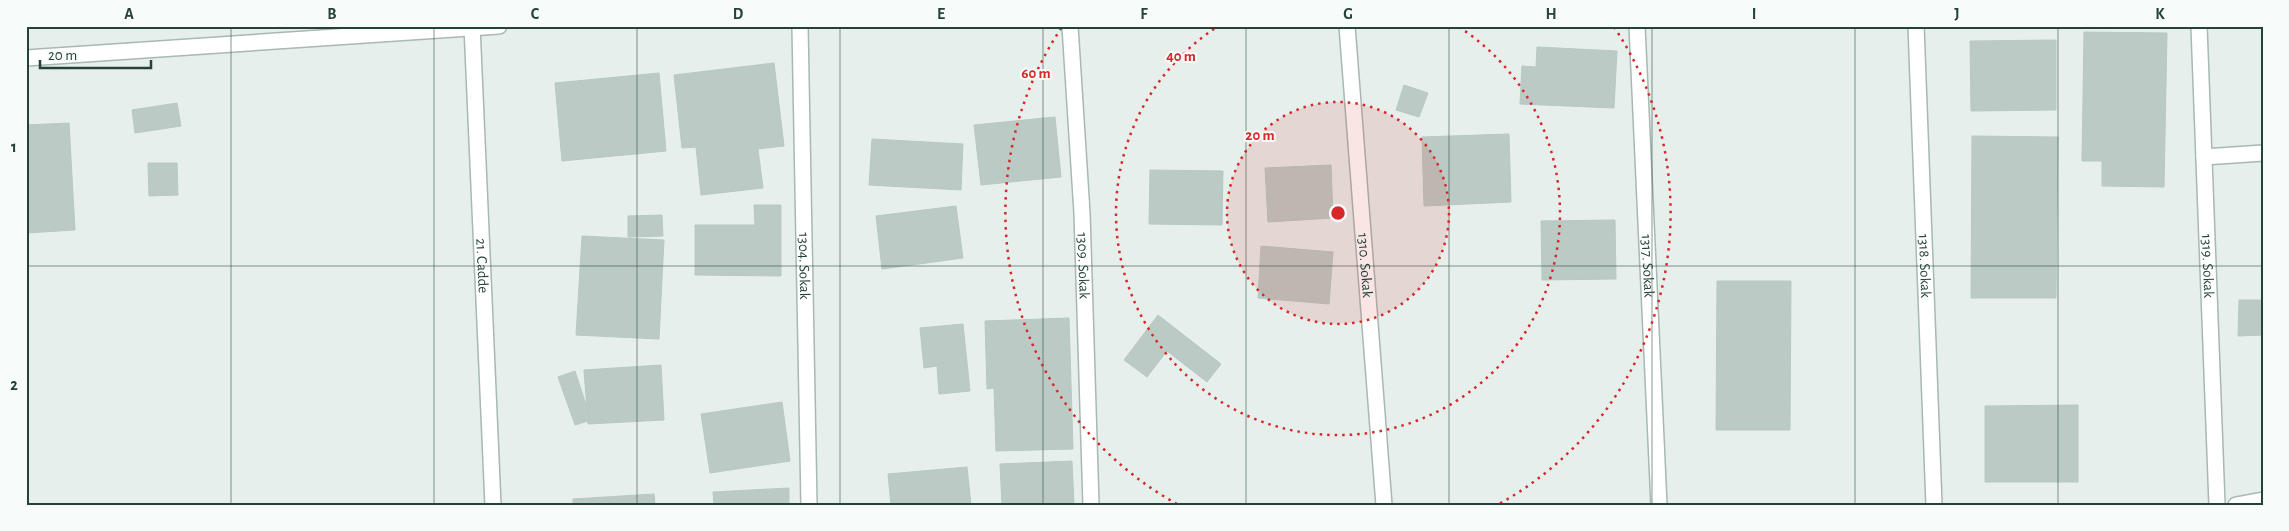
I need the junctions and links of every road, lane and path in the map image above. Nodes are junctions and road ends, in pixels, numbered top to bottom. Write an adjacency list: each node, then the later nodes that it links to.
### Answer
1 (499, 26): 8 (street)
2 (800, 26): 14 (street, 1304. Sokak)
3 (1070, 26): 15 (street, 1309. Sokak)
4 (1347, 26): 16 (street, 1310. Sokak)
5 (1637, 26): 17 (street, 1317. Sokak)
6 (1916, 26): 18 (street, 1318. Sokak)
7 (2199, 26): 11 (street, 1319. Sokak)
8 (472, 28): 9 (street); 13 (street, 21. Cadde)
9 (26, 58)
10 (2263, 152): 11 (street)
11 (2204, 157): 19 (street, 1319. Sokak)
12 (2263, 500): 20 (street)
13 (493, 505)
14 (809, 505)
15 (1091, 505)
16 (1384, 505)
17 (1659, 505)
18 (1934, 505)
19 (2217, 505)
20 (2236, 505)

